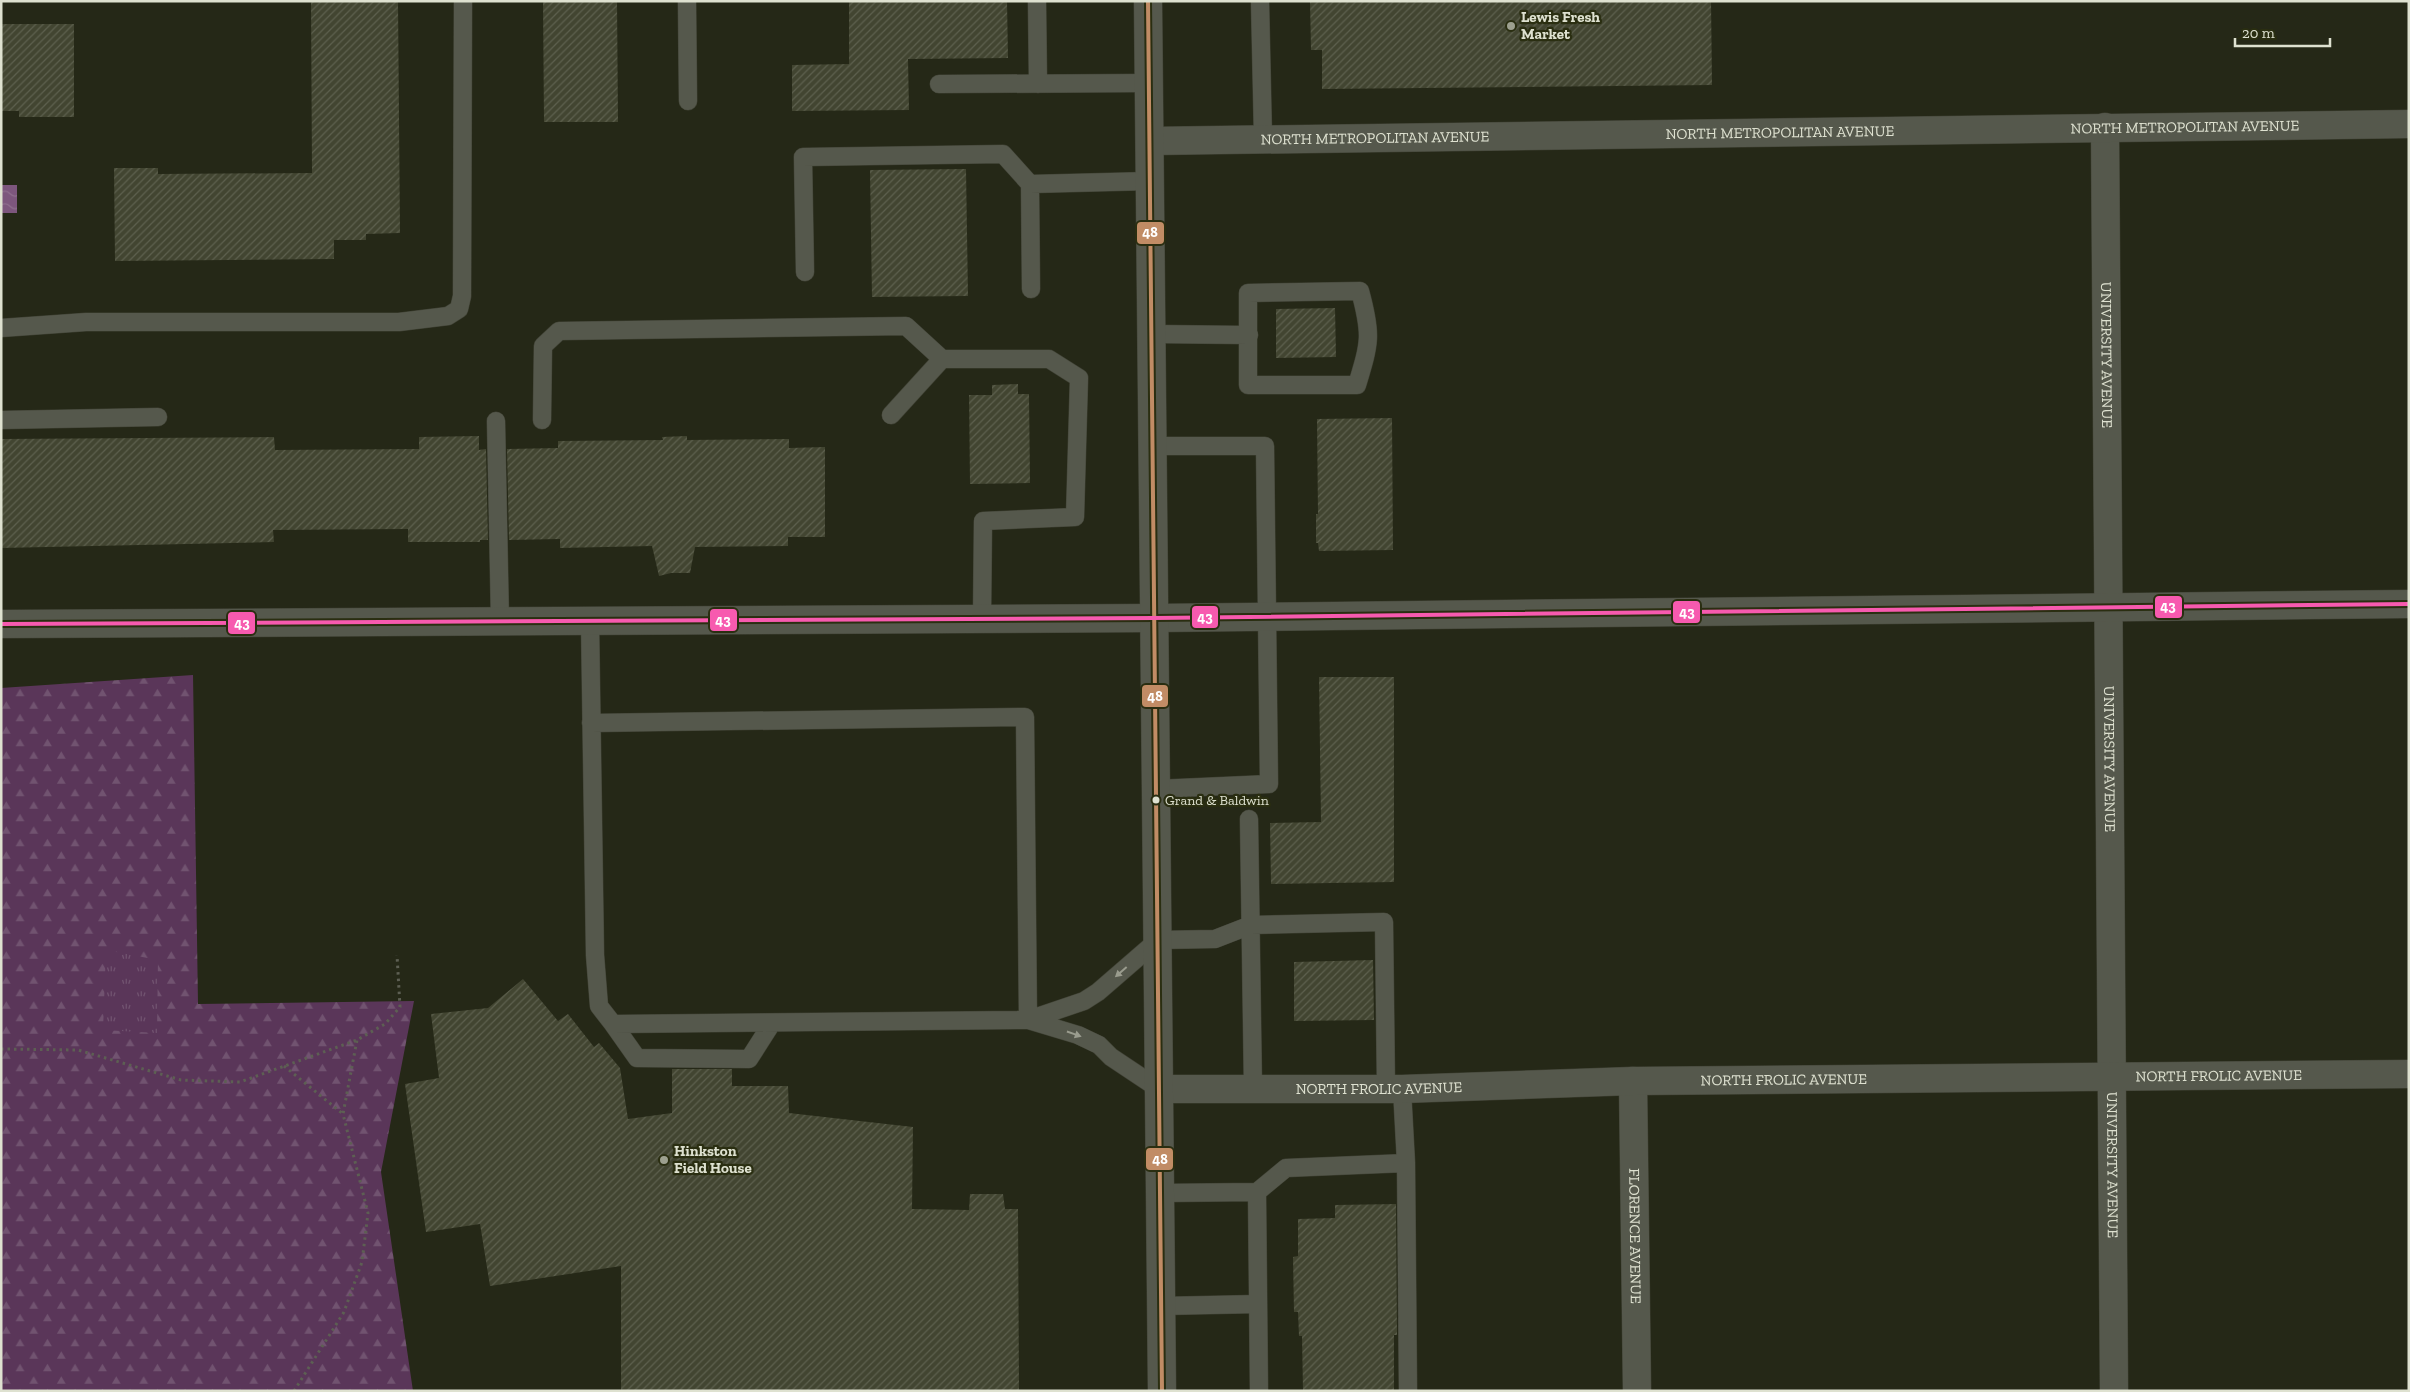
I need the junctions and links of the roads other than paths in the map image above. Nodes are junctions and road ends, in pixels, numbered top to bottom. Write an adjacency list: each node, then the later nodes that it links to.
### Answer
1 (463, 1): 18 (lane)
2 (687, 1): 9 (lane)
3 (1037, 1): 8 (lane)
4 (1148, 1): 6 (street)
5 (1260, 1): 12 (lane)
6 (1149, 83): 8 (lane); 13 (street)
7 (939, 84): 8 (lane)
8 (1038, 84)
9 (688, 101)
10 (2409, 124): 11 (street, NORTH METROPOLITAN AVENUE)
11 (2105, 127): 12 (street, NORTH METROPOLITAN AVENUE); 29 (street, UNIVERSITY AVENUE)
12 (1262, 138): 13 (street, NORTH METROPOLITAN AVENUE)
13 (1150, 141): 14 (street)
14 (1150, 180): 15 (lane); 19 (street)
15 (1030, 184): 16 (lane); 17 (lane)
16 (805, 272)
17 (1031, 289)
18 (1, 328)
19 (1152, 334): 20 (lane); 27 (street)
20 (1249, 335): 20 (lane)
21 (942, 359): 22 (lane); 25 (lane); 32 (lane)
22 (891, 416)
23 (158, 417): 24 (lane)
24 (1, 420)
25 (542, 420)
26 (496, 421): 33 (lane)
27 (1153, 446): 30 (lane); 31 (street)
28 (2409, 604): 29 (street)
29 (2108, 607): 30 (street); 45 (street, UNIVERSITY AVENUE)
30 (1268, 617): 31 (street); 37 (lane)
31 (1154, 618): 32 (street); 37 (street)
32 (982, 619): 34 (street)
33 (500, 621): 34 (street); 35 (street)
34 (590, 621): 36 (lane)
35 (1, 624)
36 (591, 722): 41 (lane); 43 (lane)
37 (1156, 790): 40 (street)
38 (1249, 819): 39 (lane)
39 (1250, 925): 40 (lane); 47 (lane); 49 (lane)
40 (1158, 940): 41 (lane, one-way to 41); 48 (street)
41 (1028, 1020): 42 (lane); 48 (lane, one-way to 48)
42 (772, 1023): 43 (lane); 43 (lane)
43 (613, 1024)
44 (2409, 1074): 45 (street, NORTH FROLIC AVENUE)
45 (2111, 1076): 46 (street, NORTH FROLIC AVENUE); 59 (street, UNIVERSITY AVENUE)
46 (1633, 1081): 47 (street, NORTH FROLIC AVENUE); 58 (street, FLORENCE AVENUE)
47 (1394, 1088): 49 (street, NORTH FROLIC AVENUE); 50 (lane)
48 (1159, 1089): 49 (street, NORTH FROLIC AVENUE); 52 (street)
49 (1253, 1089)
50 (1406, 1163): 51 (lane); 57 (lane)
51 (1257, 1192): 52 (lane); 53 (lane)
52 (1160, 1193): 54 (street)
53 (1258, 1304): 54 (lane); 56 (lane)
54 (1161, 1306): 55 (street)
55 (1162, 1391)
56 (1259, 1391)
57 (1408, 1391)
58 (1637, 1391)
59 (2114, 1391)

